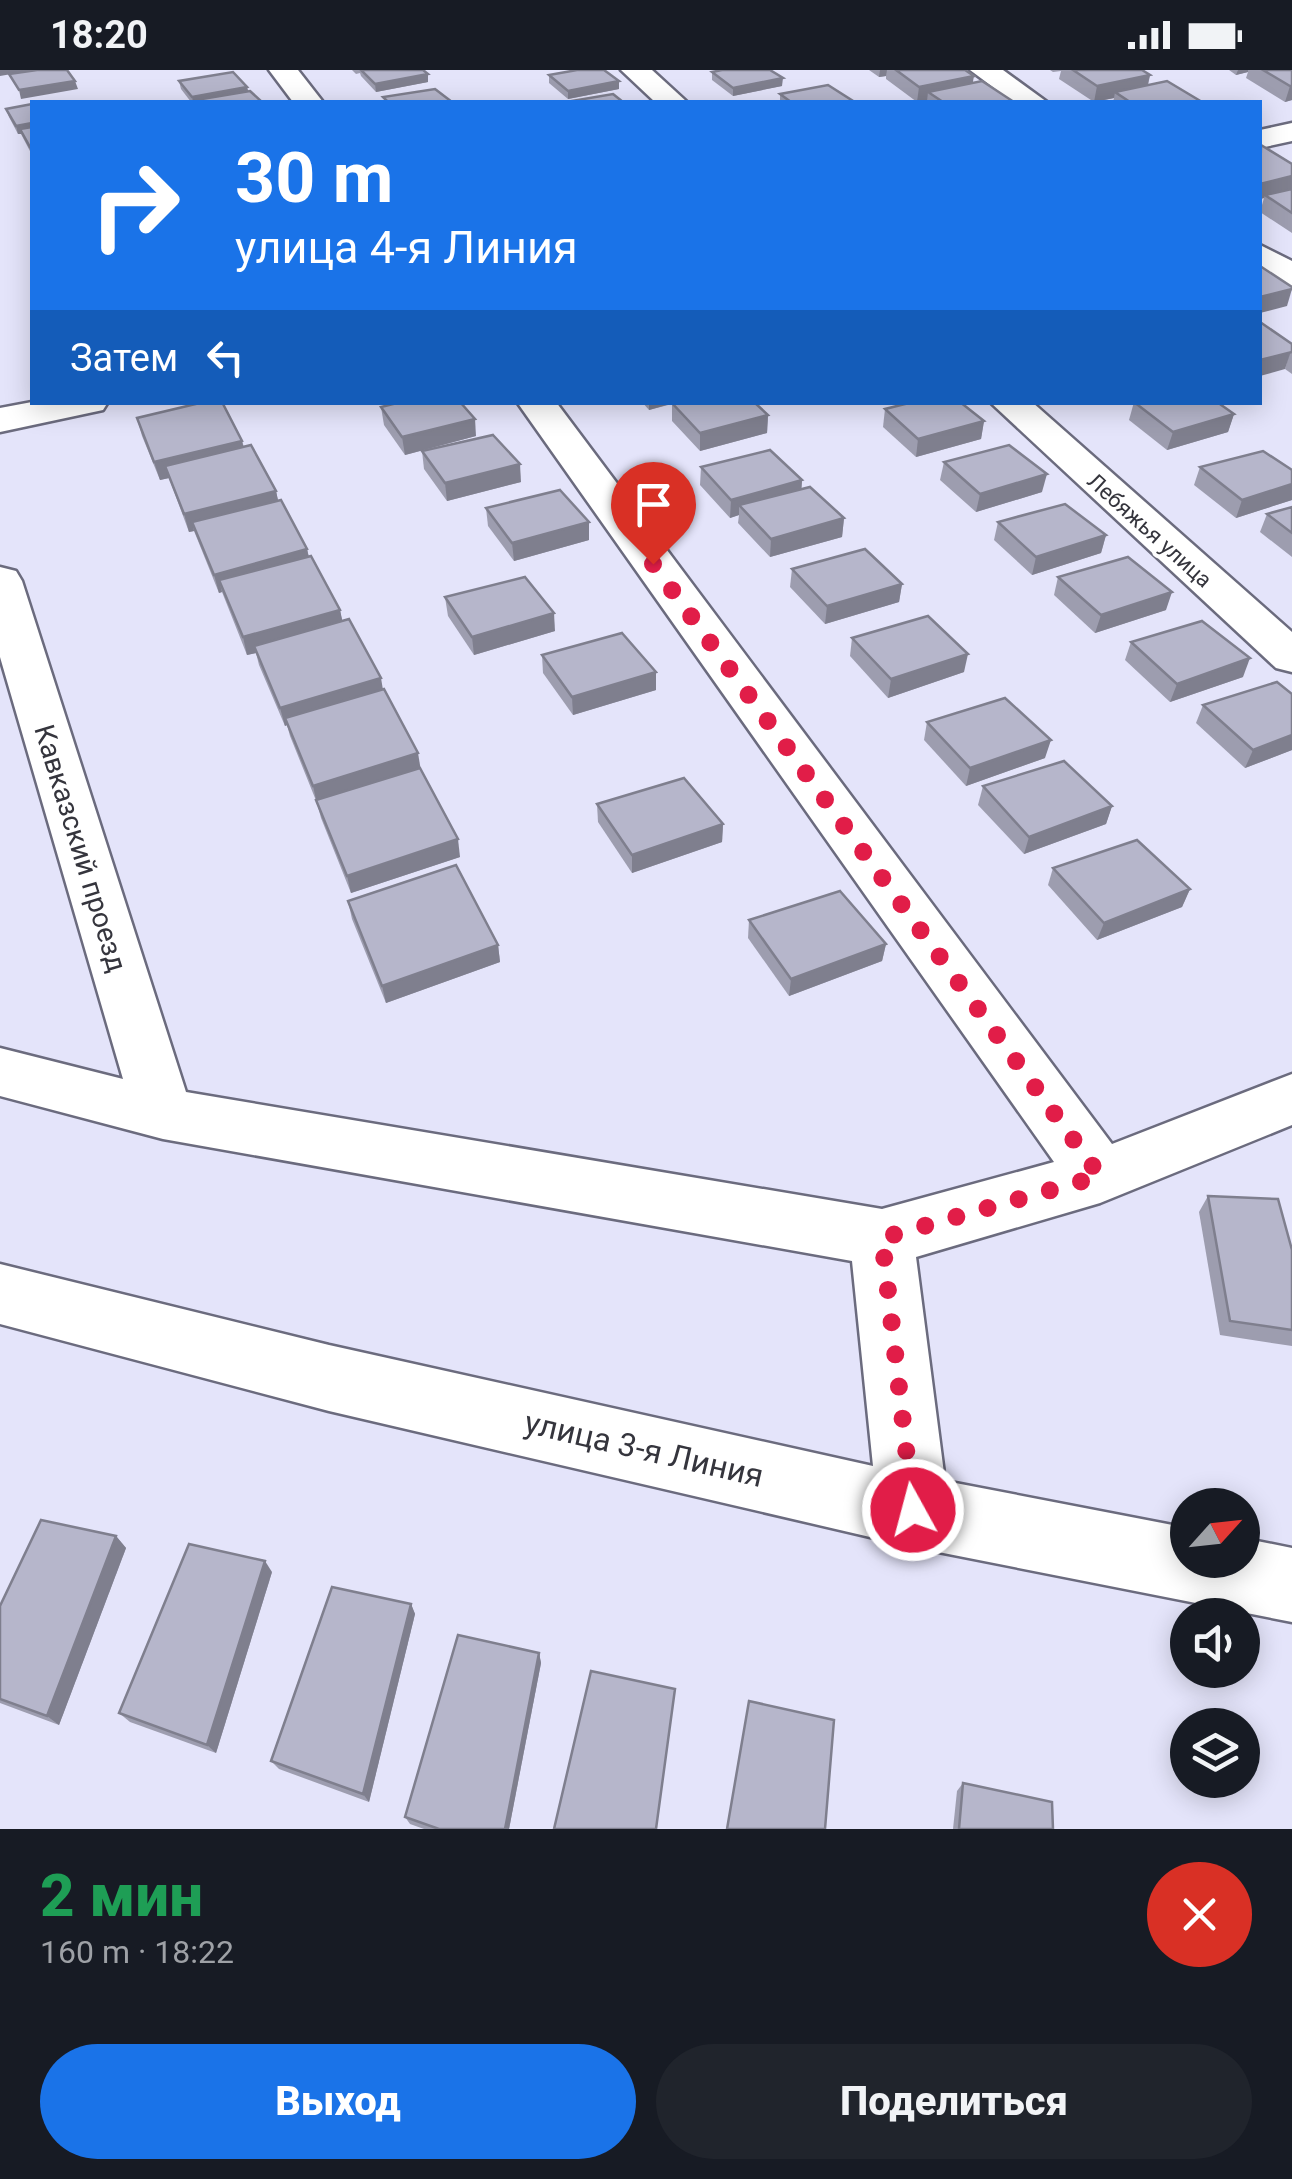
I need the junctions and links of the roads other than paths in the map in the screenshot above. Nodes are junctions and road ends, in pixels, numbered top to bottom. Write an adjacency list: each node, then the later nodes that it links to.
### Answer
1 (283, 70): 4 (street)
2 (635, 70): 5 (street)
3 (984, 70): 6 (street)
4 (306, 100)
5 (670, 100)
6 (1029, 100)
7 (1292, 132): 8 (street)
8 (1262, 139)
9 (1262, 257): 10 (street)
10 (1292, 277)
11 (75, 405): 14 (street)
12 (538, 405): 20 (street)
13 (1011, 405): 16 (street, Лебяжья улица)
14 (0, 420)
15 (0, 581): 19 (street, Кавказский проезд)
16 (1292, 656)
17 (0, 1072): 19 (street)
18 (1292, 1099): 20 (street)
19 (163, 1114): 21 (street)
20 (1100, 1176): 21 (street)
21 (882, 1238): 23 (street)
22 (0, 1294): 23 (street, улица 3-я Линия)
23 (913, 1510): 24 (street, улица 3-я Линия)
24 (1292, 1585)

